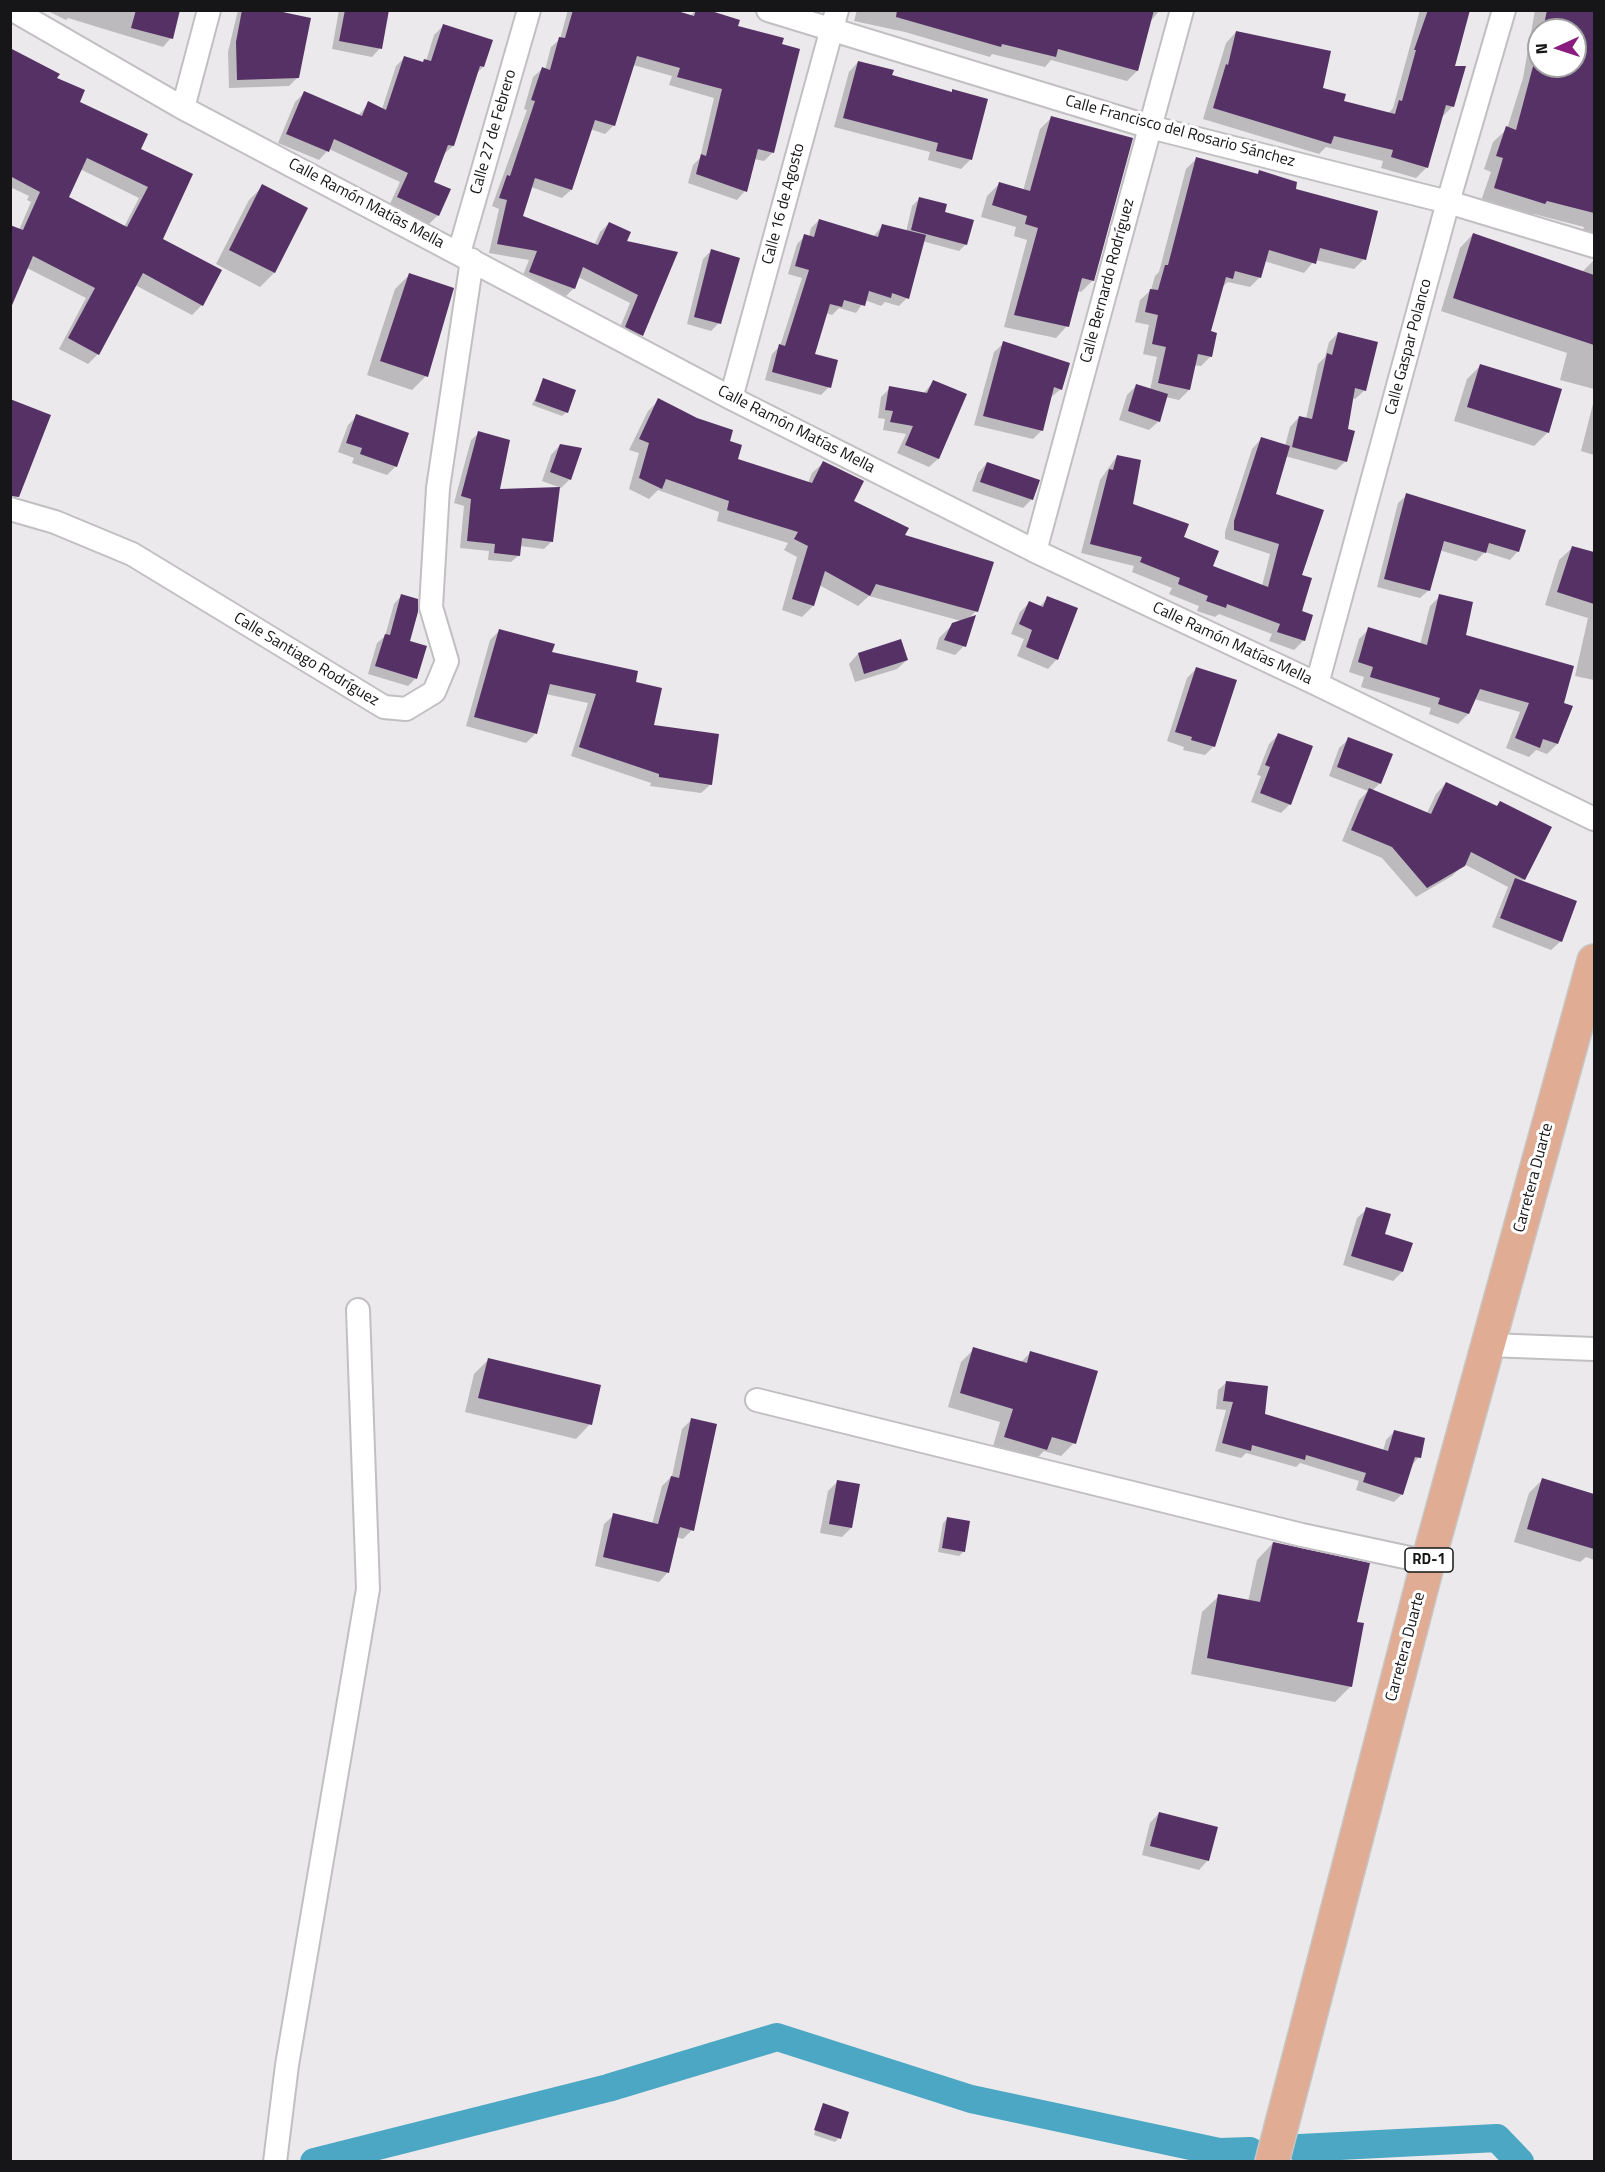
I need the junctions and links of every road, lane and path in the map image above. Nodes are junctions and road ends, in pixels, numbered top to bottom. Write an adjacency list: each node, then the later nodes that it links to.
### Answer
1 (13, 10): 8 (street, Calle Ramón Matías Mella)
2 (209, 10): 8 (street)
3 (529, 10): 12 (street, Calle 27 de Febrero)
4 (768, 10): 7 (street, Calle Francisco del Rosario Sánchez)
5 (1182, 10): 9 (street, Calle Bernardo Rodríguez)
6 (1504, 10): 10 (street, Calle Gaspar Polanco)
7 (834, 20): 9 (street, Calle Francisco del Rosario Sánchez); 13 (street, Calle 16 de Agosto)
8 (183, 108): 12 (street, Calle Ramón Matías Mella)
9 (1150, 127): 10 (street, Calle Francisco del Rosario Sánchez); 15 (street, Calle Bernardo Rodríguez)
10 (1448, 202): 11 (street, Calle Francisco del Rosario Sánchez); 16 (street, Calle Gaspar Polanco)
11 (1594, 246)
12 (466, 257): 13 (street, Calle Ramón Matías Mella); 14 (street, Calle Santiago Rodríguez)
13 (731, 398): 15 (street, Calle Ramón Matías Mella)
14 (10, 510)
15 (1035, 551): 16 (street, Calle Ramón Matías Mella)
16 (1317, 684): 17 (street, Calle Ramón Matías Mella)
17 (1594, 819)
18 (1594, 961): 20 (main road, Carretera Duarte / RD-1)
19 (358, 1310): 24 (street)
20 (1489, 1345): 21 (street); 23 (main road, Carretera Duarte / RD-1)
21 (1594, 1349)
22 (757, 1400): 23 (street)
23 (1428, 1562): 25 (main road, Carretera Duarte / RD-1)
24 (275, 2162)
25 (1272, 2162)

